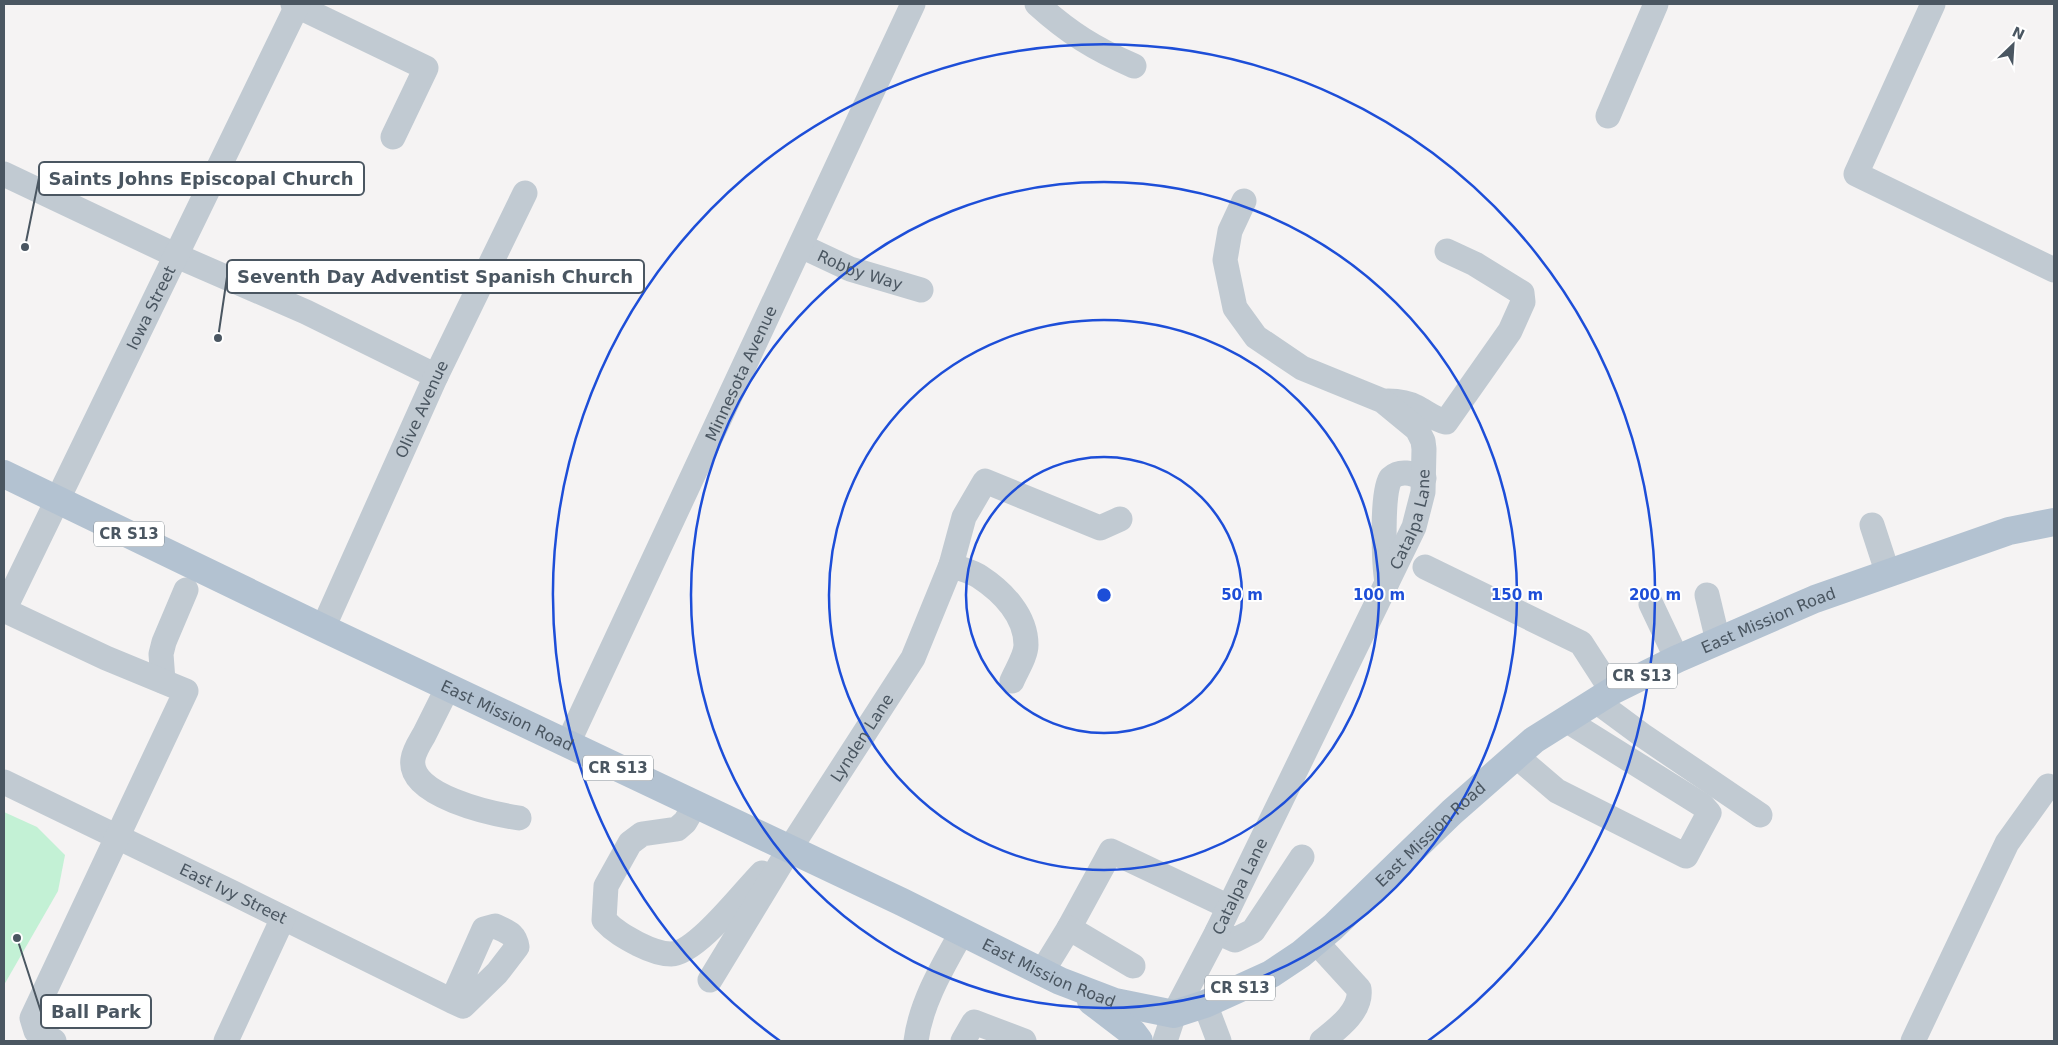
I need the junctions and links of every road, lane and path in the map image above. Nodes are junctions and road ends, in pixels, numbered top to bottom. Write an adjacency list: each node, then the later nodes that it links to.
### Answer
1 (296, 4): 8 (street); 14 (street, Iowa Street)
2 (913, 4): 12 (street, Minnesota Avenue)
3 (1037, 4): 6 (street)
4 (1656, 4): 7 (street)
5 (1933, 4): 15 (street)
6 (1134, 66)
7 (1608, 116)
8 (393, 137)
9 (4, 174): 14 (street)
10 (525, 193): 17 (street, Olive Avenue)
11 (1244, 201): 18 (street, Catalpa Lane)
12 (801, 246): 16 (street, Robby Way); 41 (street, Minnesota Avenue)
13 (1447, 251): 18 (street)
14 (177, 256): 17 (street); 21 (street, Iowa Street)
15 (2054, 270)
16 (921, 290)
17 (436, 376): 33 (street, Olive Avenue)
18 (1383, 400): 20 (street, Catalpa Lane)
19 (4, 474): 21 (main road, East Mission Road / CR S13)
20 (1424, 478): 28 (street, Catalpa Lane); 28 (street)
21 (57, 499): 32 (street, Iowa Street); 33 (main road, East Mission Road / CR S13)
22 (1120, 519): 25 (street, Lynden Lane)
23 (2054, 522): 27 (main road, East Mission Road / CR S13)
24 (1872, 525): 27 (street)
25 (951, 565): 37 (street); 49 (street, Lynden Lane)
26 (1425, 567): 39 (street)
27 (1888, 574): 34 (main road, East Mission Road / CR S13)
28 (1387, 582): 51 (street, Catalpa Lane)
29 (186, 590): 36 (street)
30 (1707, 595): 34 (street)
31 (1651, 604): 35 (street)
32 (4, 610): 36 (street)
33 (323, 628): 38 (main road, East Mission Road / CR S13)
34 (1718, 641): 35 (main road, East Mission Road / CR S13)
35 (1678, 659): 39 (main road, East Mission Road / CR S13)
36 (163, 681): 48 (street)
37 (1012, 681)
38 (448, 687): 41 (main road, East Mission Road / CR S13); 47 (street)
39 (1604, 696): 40 (main road, East Mission Road / CR S13); 46 (street)
40 (1566, 720): 42 (main road, East Mission Road / CR S13); 42 (street)
41 (568, 743): 45 (main road, East Mission Road / CR S13)
42 (1516, 756): 56 (main road, East Mission Road / CR S13)
43 (4, 782): 48 (street, East Ivy Street)
44 (2052, 786): 72 (street)
45 (695, 805): 49 (main road, East Mission Road / CR S13); 49 (street)
46 (1760, 814)
47 (519, 818)
48 (118, 837): 52 (street, East Ivy Street); 63 (street)
49 (785, 848): 54 (main road, East Mission Road / CR S13); 59 (street, Lynden Lane)
50 (1302, 857): 55 (street)
51 (1229, 907): 53 (street); 55 (street, Catalpa Lane)
52 (283, 918): 60 (street, East Ivy Street); 64 (street)
53 (1069, 928): 57 (street); 58 (street)
54 (962, 932): 58 (main road, East Mission Road / CR S13); 65 (street)
55 (1217, 932): 62 (street, Catalpa Lane)
56 (1316, 942): 61 (main road, East Mission Road / CR S13); 71 (street)
57 (1133, 966)
58 (1051, 977): 62 (main road, East Mission Road / CR S13); 68 (main road)
59 (710, 980)
60 (458, 1004)
61 (1205, 1004): 62 (main road, East Mission Road / CR S13); 70 (street)
62 (1174, 1014): 69 (street, Catalpa Lane)
63 (54, 1041)
64 (226, 1041)
65 (916, 1041)
66 (963, 1041): 67 (street)
67 (1024, 1041)
68 (1139, 1041)
69 (1165, 1041)
70 (1220, 1041)
71 (1322, 1041)
72 (1913, 1041)

